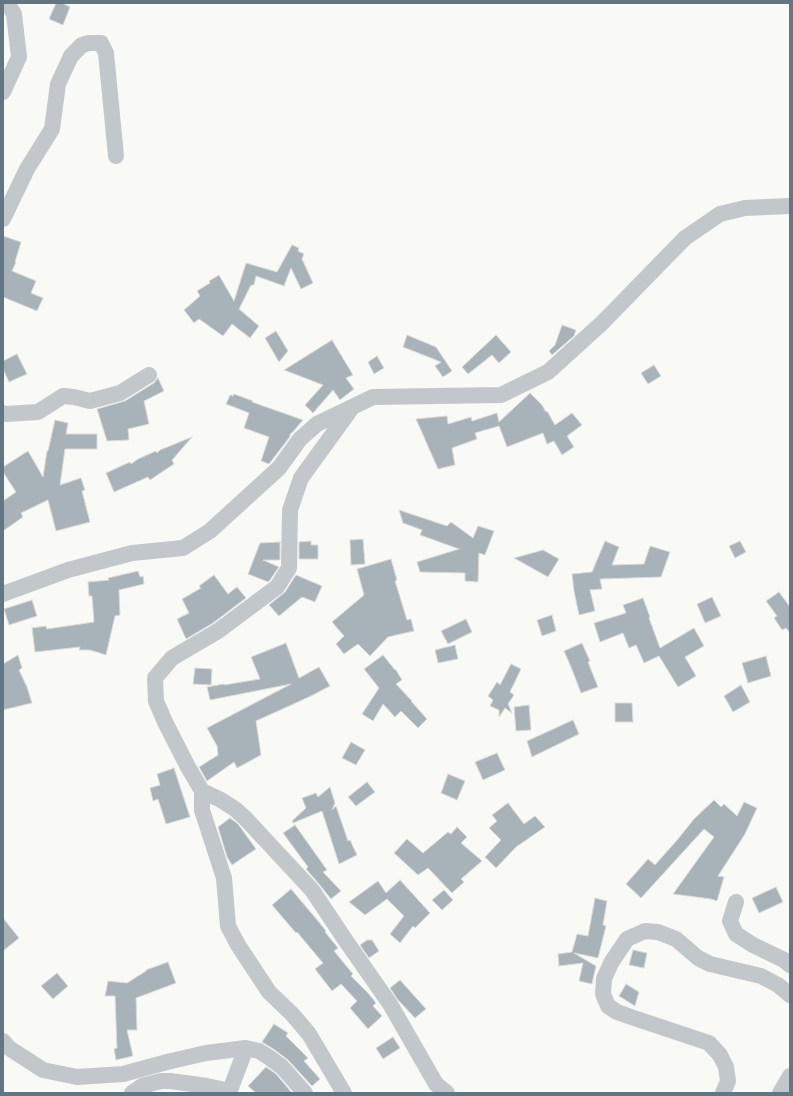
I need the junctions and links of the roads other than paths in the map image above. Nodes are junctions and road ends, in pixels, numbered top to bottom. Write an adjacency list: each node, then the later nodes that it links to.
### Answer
1 (7, 3): 2 (street)
2 (3, 92)
3 (116, 156): 5 (street)
4 (790, 206): 7 (street)
5 (3, 219)
6 (149, 375): 8 (street)
7 (353, 406): 9 (street); 10 (street)
8 (3, 413)
9 (3, 594)
10 (202, 792): 20 (street); 21 (street)
11 (736, 902): 12 (street)
12 (790, 965)
13 (790, 995): 22 (street)
14 (3, 1041): 15 (street)
15 (246, 1048): 17 (street); 19 (street)
16 (790, 1076): 23 (street)
17 (229, 1092): 18 (street)
18 (132, 1093)
19 (306, 1093)
20 (344, 1093)
21 (446, 1093)
22 (723, 1093)
23 (780, 1093)

